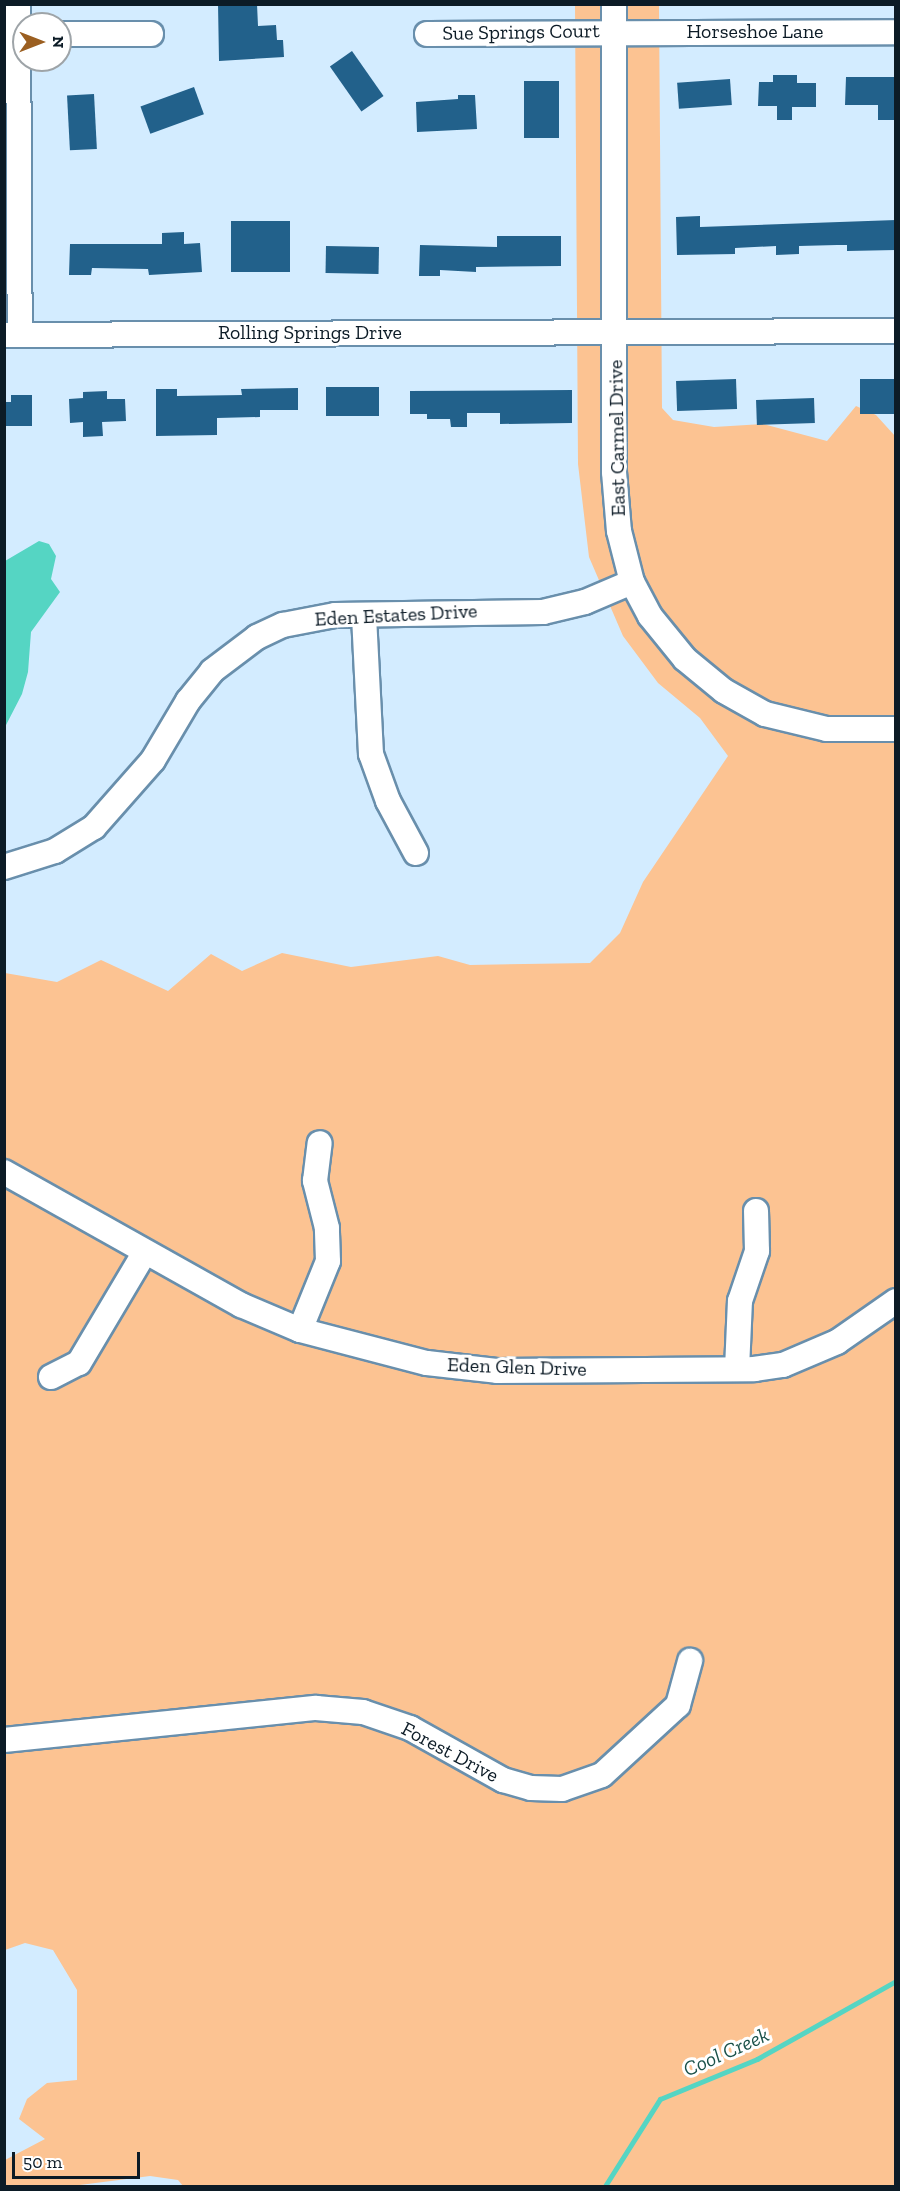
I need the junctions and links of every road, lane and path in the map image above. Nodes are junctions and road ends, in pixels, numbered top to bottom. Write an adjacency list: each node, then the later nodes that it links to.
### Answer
1 (614, 4): 2 (street, East Carmel Drive)
2 (614, 31): 3 (street, Horseshoe Lane); 6 (street, Sue Springs Court); 8 (street, East Carmel Drive)
3 (896, 32)
4 (72, 34): 5 (street)
5 (151, 34)
6 (427, 34)
7 (15, 72): 10 (street)
8 (615, 331): 9 (street); 10 (street, Rolling Springs Drive); 11 (street, East Carmel Drive)
9 (896, 331)
10 (12, 335)
11 (632, 582): 12 (street, Eden Estates Drive); 13 (street, East Carmel Drive)
12 (364, 616): 14 (street); 15 (street, Eden Estates Drive)
13 (896, 729)
14 (416, 853)
15 (4, 867)
16 (320, 1143): 21 (street)
17 (4, 1172): 19 (street, Eden Glen Drive)
18 (756, 1211): 22 (street)
19 (145, 1252): 21 (street, Eden Glen Drive); 23 (street)
20 (896, 1301): 22 (street, Eden Glen Drive)
21 (300, 1330): 22 (street, Eden Glen Drive)
22 (737, 1369)
23 (51, 1377)
24 (690, 1661): 25 (street, Forest Drive)
25 (4, 1740)

